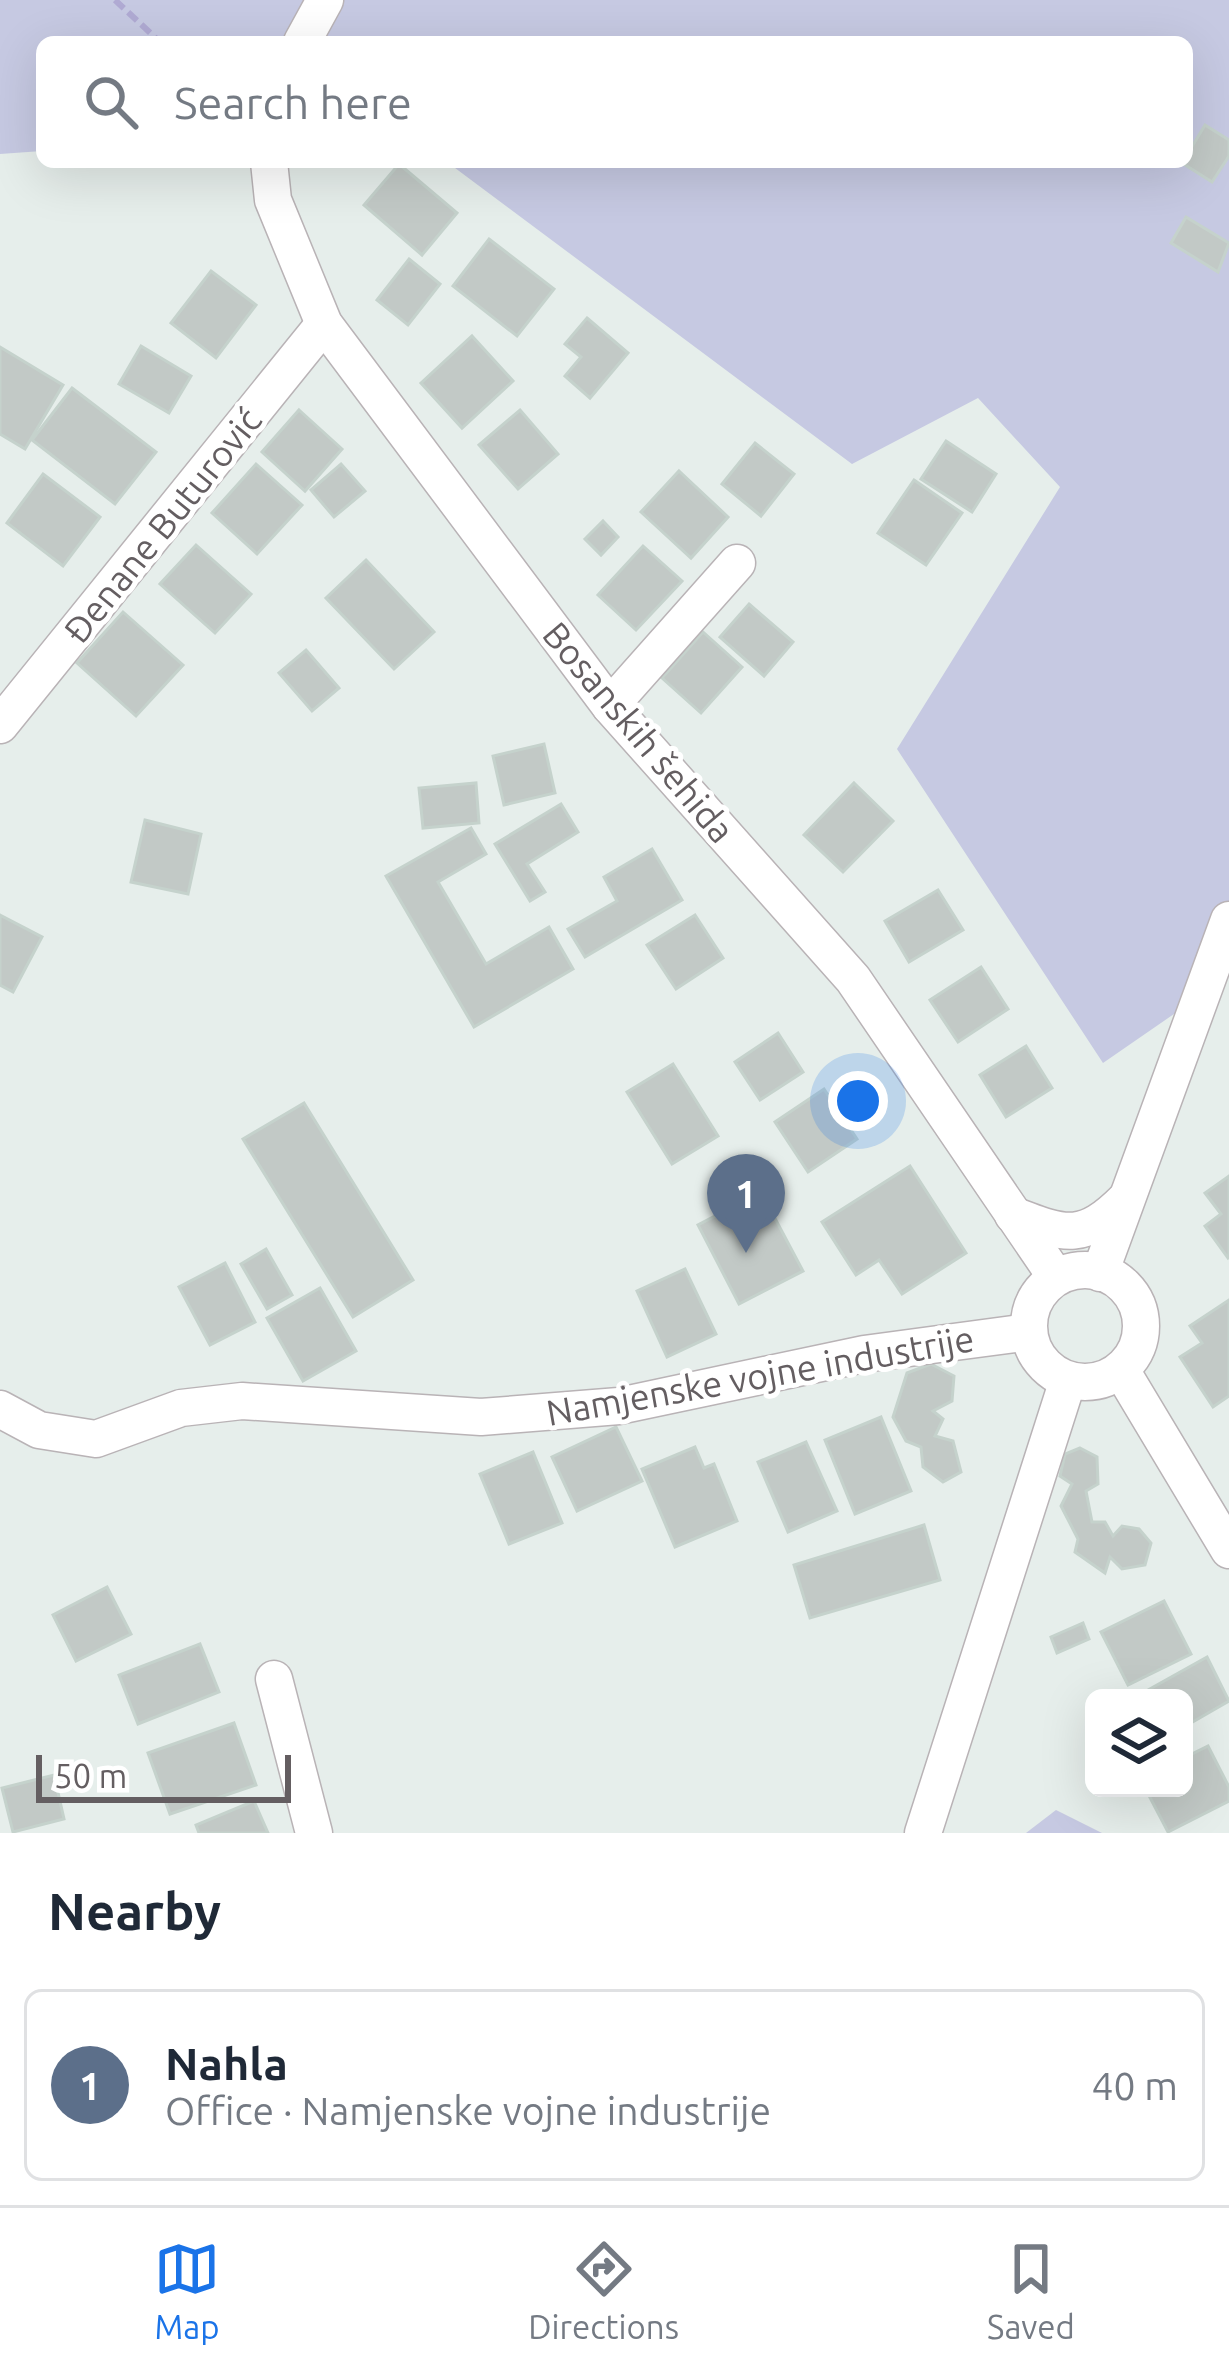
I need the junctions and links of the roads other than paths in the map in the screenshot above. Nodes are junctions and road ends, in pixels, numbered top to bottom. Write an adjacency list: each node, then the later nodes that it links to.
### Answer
1 (325, 0): 2 (street)
2 (305, 36)
3 (270, 168): 4 (street, Bosanskih šehida)
4 (324, 324): 6 (street, Bosanskih šehida); 7 (street, Đenane Buturović)
5 (737, 563): 6 (street)
6 (610, 706): 10 (street, Bosanskih šehida)
7 (0, 725)
8 (1229, 920): 9 (street)
9 (1128, 1196): 10 (street); 11 (street)
10 (1013, 1215): 12 (street, Bosanskih šehida)
11 (1100, 1273): 12 (street); 14 (street)
12 (1056, 1277): 13 (street)
13 (1029, 1332): 15 (street); 16 (street, Namjenske vojne industrije)
14 (1120, 1370): 15 (street); 17 (street)
15 (1068, 1380): 18 (street)
16 (0, 1409)
17 (1150, 1418): 18 (street); 19 (street)
18 (1045, 1449): 22 (street)
19 (1229, 1550)
20 (274, 1679): 21 (street)
21 (314, 1833)
22 (923, 1833)

